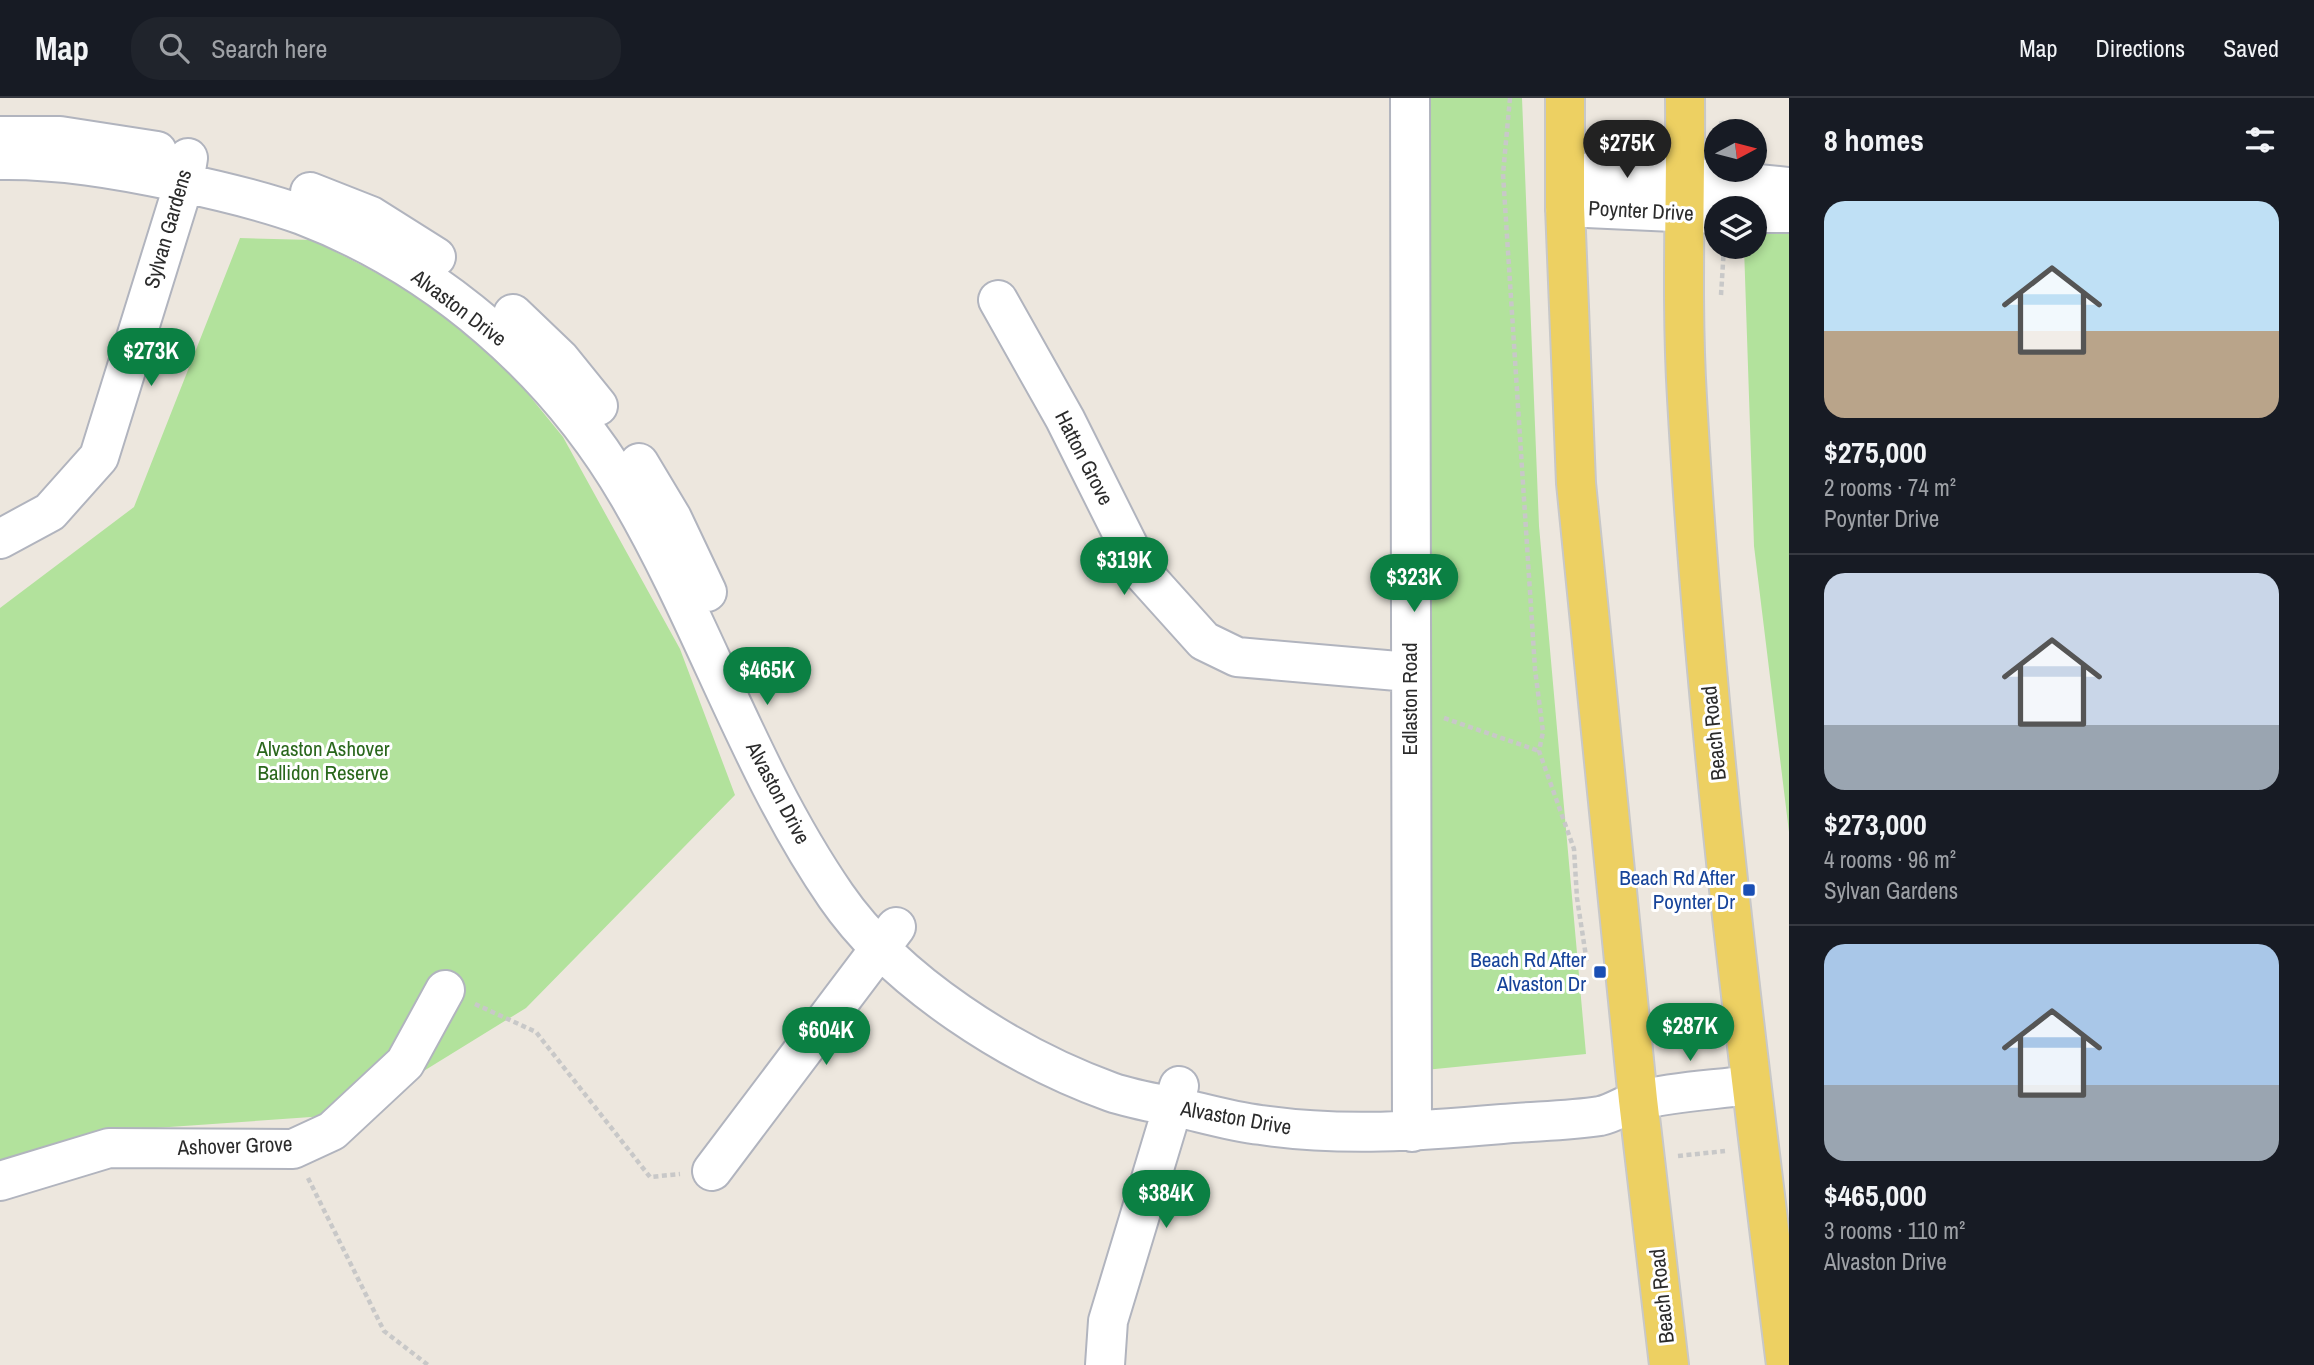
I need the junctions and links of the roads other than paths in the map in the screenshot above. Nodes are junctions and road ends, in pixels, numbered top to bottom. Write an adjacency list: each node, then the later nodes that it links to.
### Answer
1 (1384, 98): 15 (street, Edlaston Road)
2 (1410, 98): 15 (street, Edlaston Road)
3 (1565, 98): 9 (main road, Beach Road)
4 (1685, 98): 10 (main road, Beach Road)
5 (0, 136): 7 (street, Alvaston Drive)
6 (0, 160): 7 (street, Alvaston Drive)
7 (186, 170): 14 (street, Sylvan Gardens); 16 (street, Alvaston Drive)
8 (1789, 187): 10 (street, Poynter Drive)
9 (1565, 189): 10 (street, Poynter Drive); 20 (main road, Beach Road)
10 (1696, 202): 18 (main road, Beach Road)
11 (1789, 213): 12 (street)
12 (1767, 214)
13 (998, 300): 15 (street, Hatton Grove)
14 (0, 539)
15 (1401, 683): 21 (street, Edlaston Road)
16 (887, 937): 19 (street, Alvaston Drive); 22 (street)
17 (445, 990): 23 (street, Ashover Grove)
18 (1750, 1085): 20 (street, Alvaston Drive); 26 (main road, Beach Road)
19 (1176, 1096): 21 (street, Alvaston Drive); 24 (street)
20 (1639, 1100): 21 (street, Alvaston Drive); 25 (main road, Beach Road)
21 (1400, 1120)
22 (712, 1171)
23 (0, 1181)
24 (1105, 1365)
25 (1669, 1365)
26 (1786, 1365)

